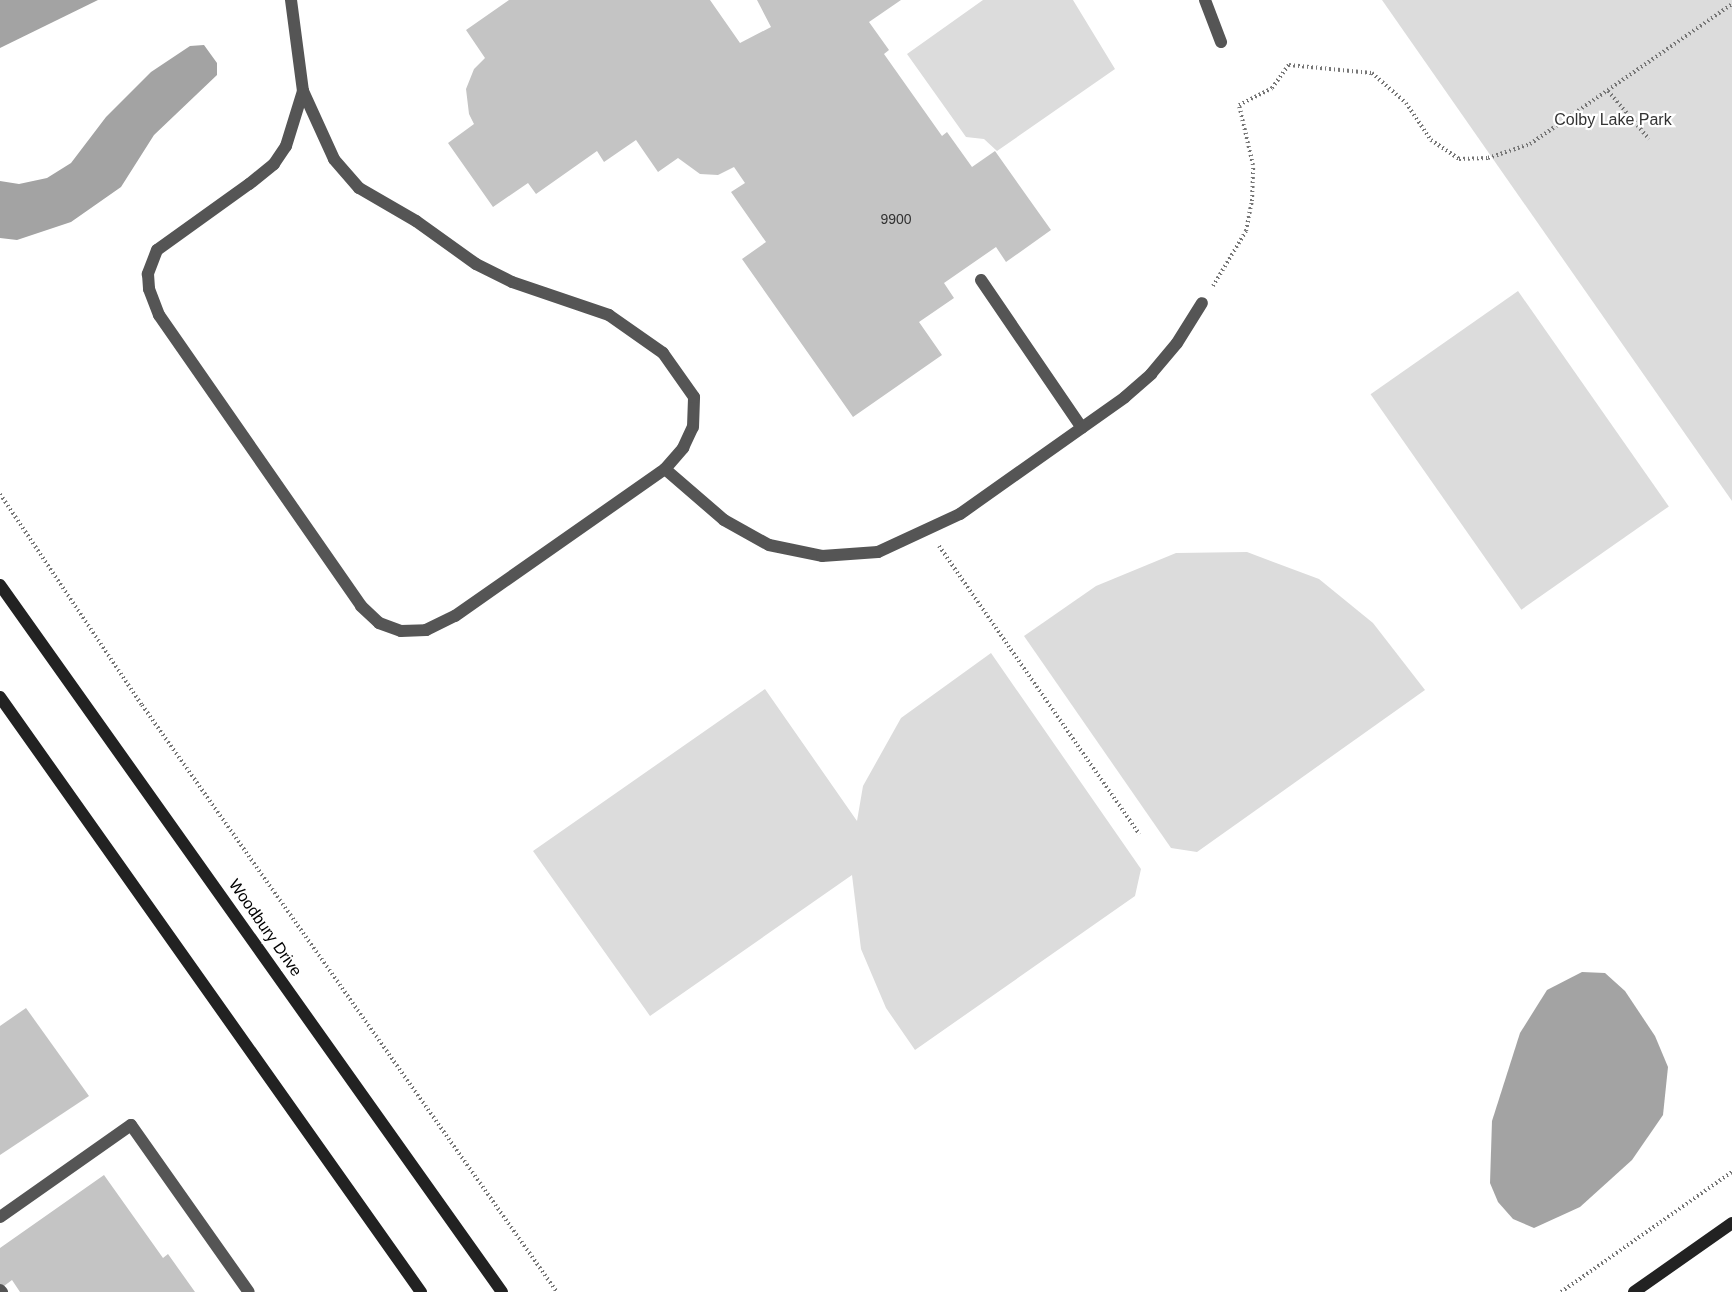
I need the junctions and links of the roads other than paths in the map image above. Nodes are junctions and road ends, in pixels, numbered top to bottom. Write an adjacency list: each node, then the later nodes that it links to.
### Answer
1 (291, 0): 4 (lane)
2 (1205, 0): 3 (lane)
3 (1221, 42)
4 (303, 91): 8 (lane); 8 (lane)
5 (981, 280): 7 (lane)
6 (1202, 303): 7 (lane)
7 (1082, 428): 8 (lane)
8 (665, 470)
9 (0, 585): 15 (main road, Woodbury Drive)
10 (0, 697): 14 (main road)
11 (0, 1217): 13 (lane)
12 (1732, 1223): 16 (main road)
13 (249, 1292)
14 (422, 1292)
15 (502, 1292)
16 (1634, 1292)

